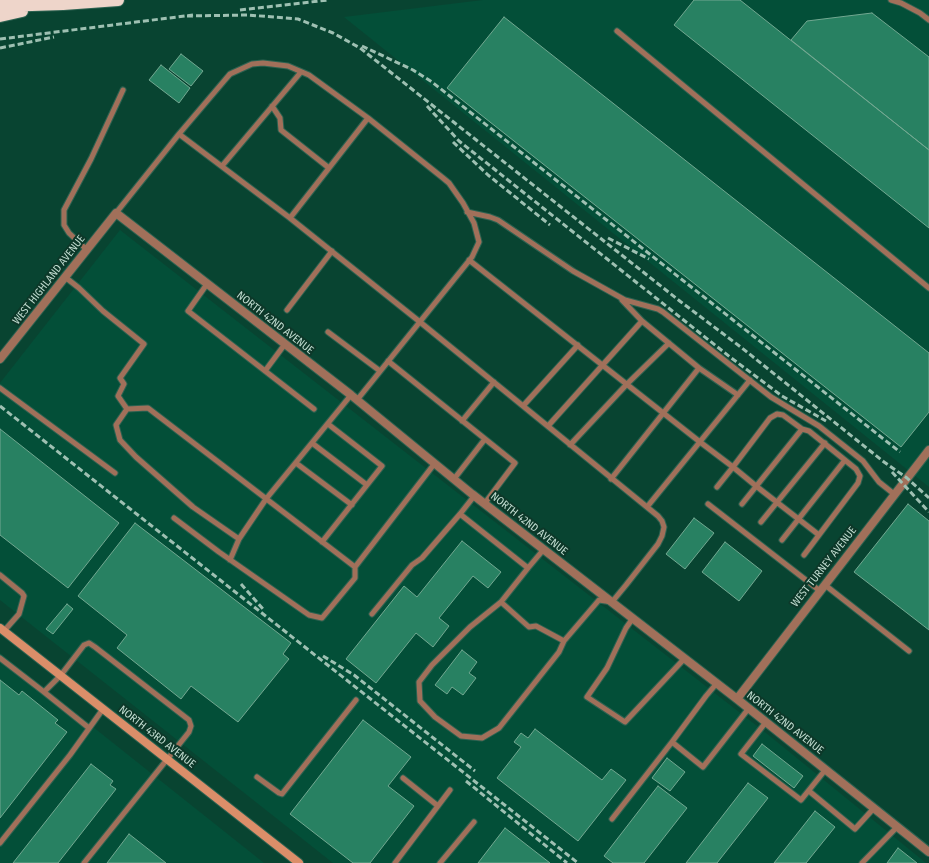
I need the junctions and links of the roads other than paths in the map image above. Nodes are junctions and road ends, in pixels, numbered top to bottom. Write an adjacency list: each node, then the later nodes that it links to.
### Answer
1 (118, 0): 3 (highway)
2 (891, 0): 6 (lane)
3 (63, 4): 4 (highway); 5 (highway)
4 (0, 6)
5 (0, 16)
6 (929, 20)
7 (617, 31): 23 (lane)
8 (301, 72): 10 (lane); 11 (lane); 12 (lane)
9 (122, 90): 18 (lane)
10 (272, 106): 13 (lane); 14 (lane)
11 (368, 118): 14 (lane); 15 (lane)
12 (179, 134): 13 (lane); 16 (lane)
13 (222, 166): 17 (lane)
14 (329, 168): 17 (lane)
15 (467, 212): 20 (lane); 24 (lane)
16 (116, 213): 18 (street, WEST HIGHLAND AVENUE); 22 (street, NORTH 42ND AVENUE)
17 (290, 218): 19 (lane)
18 (87, 250): 21 (street, WEST HIGHLAND AVENUE)
19 (332, 251): 25 (lane); 27 (lane)
20 (470, 260): 27 (lane); 31 (lane)
21 (65, 277): 32 (street, WEST HIGHLAND AVENUE); 45 (lane)
22 (207, 284): 30 (street, NORTH 42ND AVENUE); 36 (lane)
23 (929, 288)
24 (619, 296): 26 (lane); 38 (lane)
25 (287, 310)
26 (642, 321): 29 (lane); 34 (lane)
27 (420, 322): 33 (lane); 39 (lane)
28 (328, 332): 37 (lane)
29 (669, 343): 35 (lane); 40 (lane)
30 (285, 344): 36 (lane); 43 (street, NORTH 42ND AVENUE)
31 (578, 345): 34 (lane); 44 (lane)
32 (0, 359)
33 (388, 362): 37 (lane); 48 (lane)
34 (603, 365): 40 (lane); 50 (lane)
35 (700, 368): 42 (lane); 47 (lane)
36 (265, 371): 46 (lane)
37 (380, 371): 43 (lane)
38 (750, 380): 42 (lane); 68 (lane)
39 (494, 382): 44 (lane); 48 (lane)
40 (627, 384): 47 (lane); 56 (lane)
41 (0, 388): 62 (lane)
42 (738, 395): 53 (lane)
43 (354, 398): 49 (lane); 60 (street, NORTH 42ND AVENUE)
44 (523, 406): 50 (lane)
45 (127, 409): 70 (lane); 82 (lane)
46 (314, 410)
47 (664, 413): 53 (lane); 64 (lane)
48 (462, 421): 52 (lane)
49 (328, 424): 54 (lane); 65 (lane)
50 (548, 426): 56 (lane)
51 (802, 429): 55 (lane); 61 (lane); 66 (lane)
52 (485, 439): 63 (lane); 72 (lane)
53 (700, 442): 61 (lane); 76 (lane)
54 (312, 443): 59 (lane); 65 (lane)
55 (825, 443): 58 (lane); 71 (lane)
56 (570, 445): 64 (lane)
57 (929, 450): 68 (street, WEST TURNEY AVENUE)
58 (845, 460): 79 (lane); 81 (lane)
59 (296, 463): 70 (lane); 75 (lane)
60 (435, 464): 63 (street, NORTH 42ND AVENUE); 88 (lane)
61 (733, 467): 66 (lane); 67 (lane)
62 (115, 473)
63 (454, 479): 69 (street, NORTH 42ND AVENUE)
64 (612, 479): 76 (lane)
65 (367, 485): 75 (lane)
66 (756, 486): 71 (lane); 74 (lane)
67 (717, 487)
68 (894, 494): 91 (street, WEST TURNEY AVENUE)
69 (475, 496): 72 (street, NORTH 42ND AVENUE); 77 (lane)
70 (266, 499): 82 (lane); 84 (lane)
71 (778, 502): 79 (lane); 80 (lane)
72 (485, 503): 85 (street, NORTH 42ND AVENUE)
73 (708, 504): 91 (lane)
74 (742, 504)
75 (352, 506): 84 (lane)
76 (647, 507): 93 (lane)
77 (460, 514): 89 (lane); 94 (lane)
78 (174, 518): 87 (lane)
79 (799, 519): 81 (lane); 83 (lane)
80 (761, 522)
81 (819, 535): 86 (lane)
82 (238, 539): 87 (lane)
83 (782, 540)
84 (322, 542): 88 (lane)
85 (544, 549): 89 (lane); 93 (street, NORTH 42ND AVENUE)
86 (804, 555)
87 (230, 560): 88 (lane)
88 (355, 567)
89 (528, 568): 92 (lane)
90 (0, 575): 96 (lane)
91 (822, 588): 98 (lane); 104 (street, WEST TURNEY AVENUE)
92 (501, 602): 97 (lane); 97 (lane)
93 (612, 602): 95 (street, NORTH 42ND AVENUE); 97 (lane)
94 (372, 614)
95 (633, 618): 100 (street, NORTH 42ND AVENUE); 100 (lane)
96 (2, 629): 101 (main road, NORTH 43RD AVENUE)
97 (564, 641)
98 (909, 651)
99 (0, 658): 103 (lane)
100 (685, 658): 102 (street, NORTH 42ND AVENUE)
101 (61, 675): 103 (lane); 107 (main road, NORTH 43RD AVENUE); 111 (lane)
102 (717, 683): 104 (street, NORTH 42ND AVENUE); 110 (lane)
103 (44, 692): 109 (lane)
104 (737, 699): 106 (street, NORTH 42ND AVENUE)
105 (356, 700): 113 (lane)
106 (749, 708): 108 (street, NORTH 42ND AVENUE); 110 (lane)
107 (103, 709): 109 (lane); 111 (main road, NORTH 43RD AVENUE)
108 (766, 722): 112 (street, NORTH 42ND AVENUE); 116 (lane)
109 (89, 728): 122 (lane)
110 (672, 742): 119 (lane)
111 (167, 759): 125 (lane); 126 (main road, NORTH 43RD AVENUE)
112 (826, 769): 116 (lane); 118 (street, NORTH 42ND AVENUE)
113 (258, 777)
114 (402, 778): 117 (lane)
115 (450, 790): 117 (lane)
116 (809, 791): 118 (lane)
117 (438, 806): 127 (lane)
118 (874, 808): 121 (street, NORTH 42ND AVENUE)
119 (612, 819)
120 (474, 822): 128 (lane)
121 (897, 827): 123 (street, NORTH 42ND AVENUE); 124 (lane)
122 (0, 843)
123 (929, 852)
124 (864, 862)
125 (84, 863)
126 (299, 863)
127 (395, 863)
128 (440, 863)

